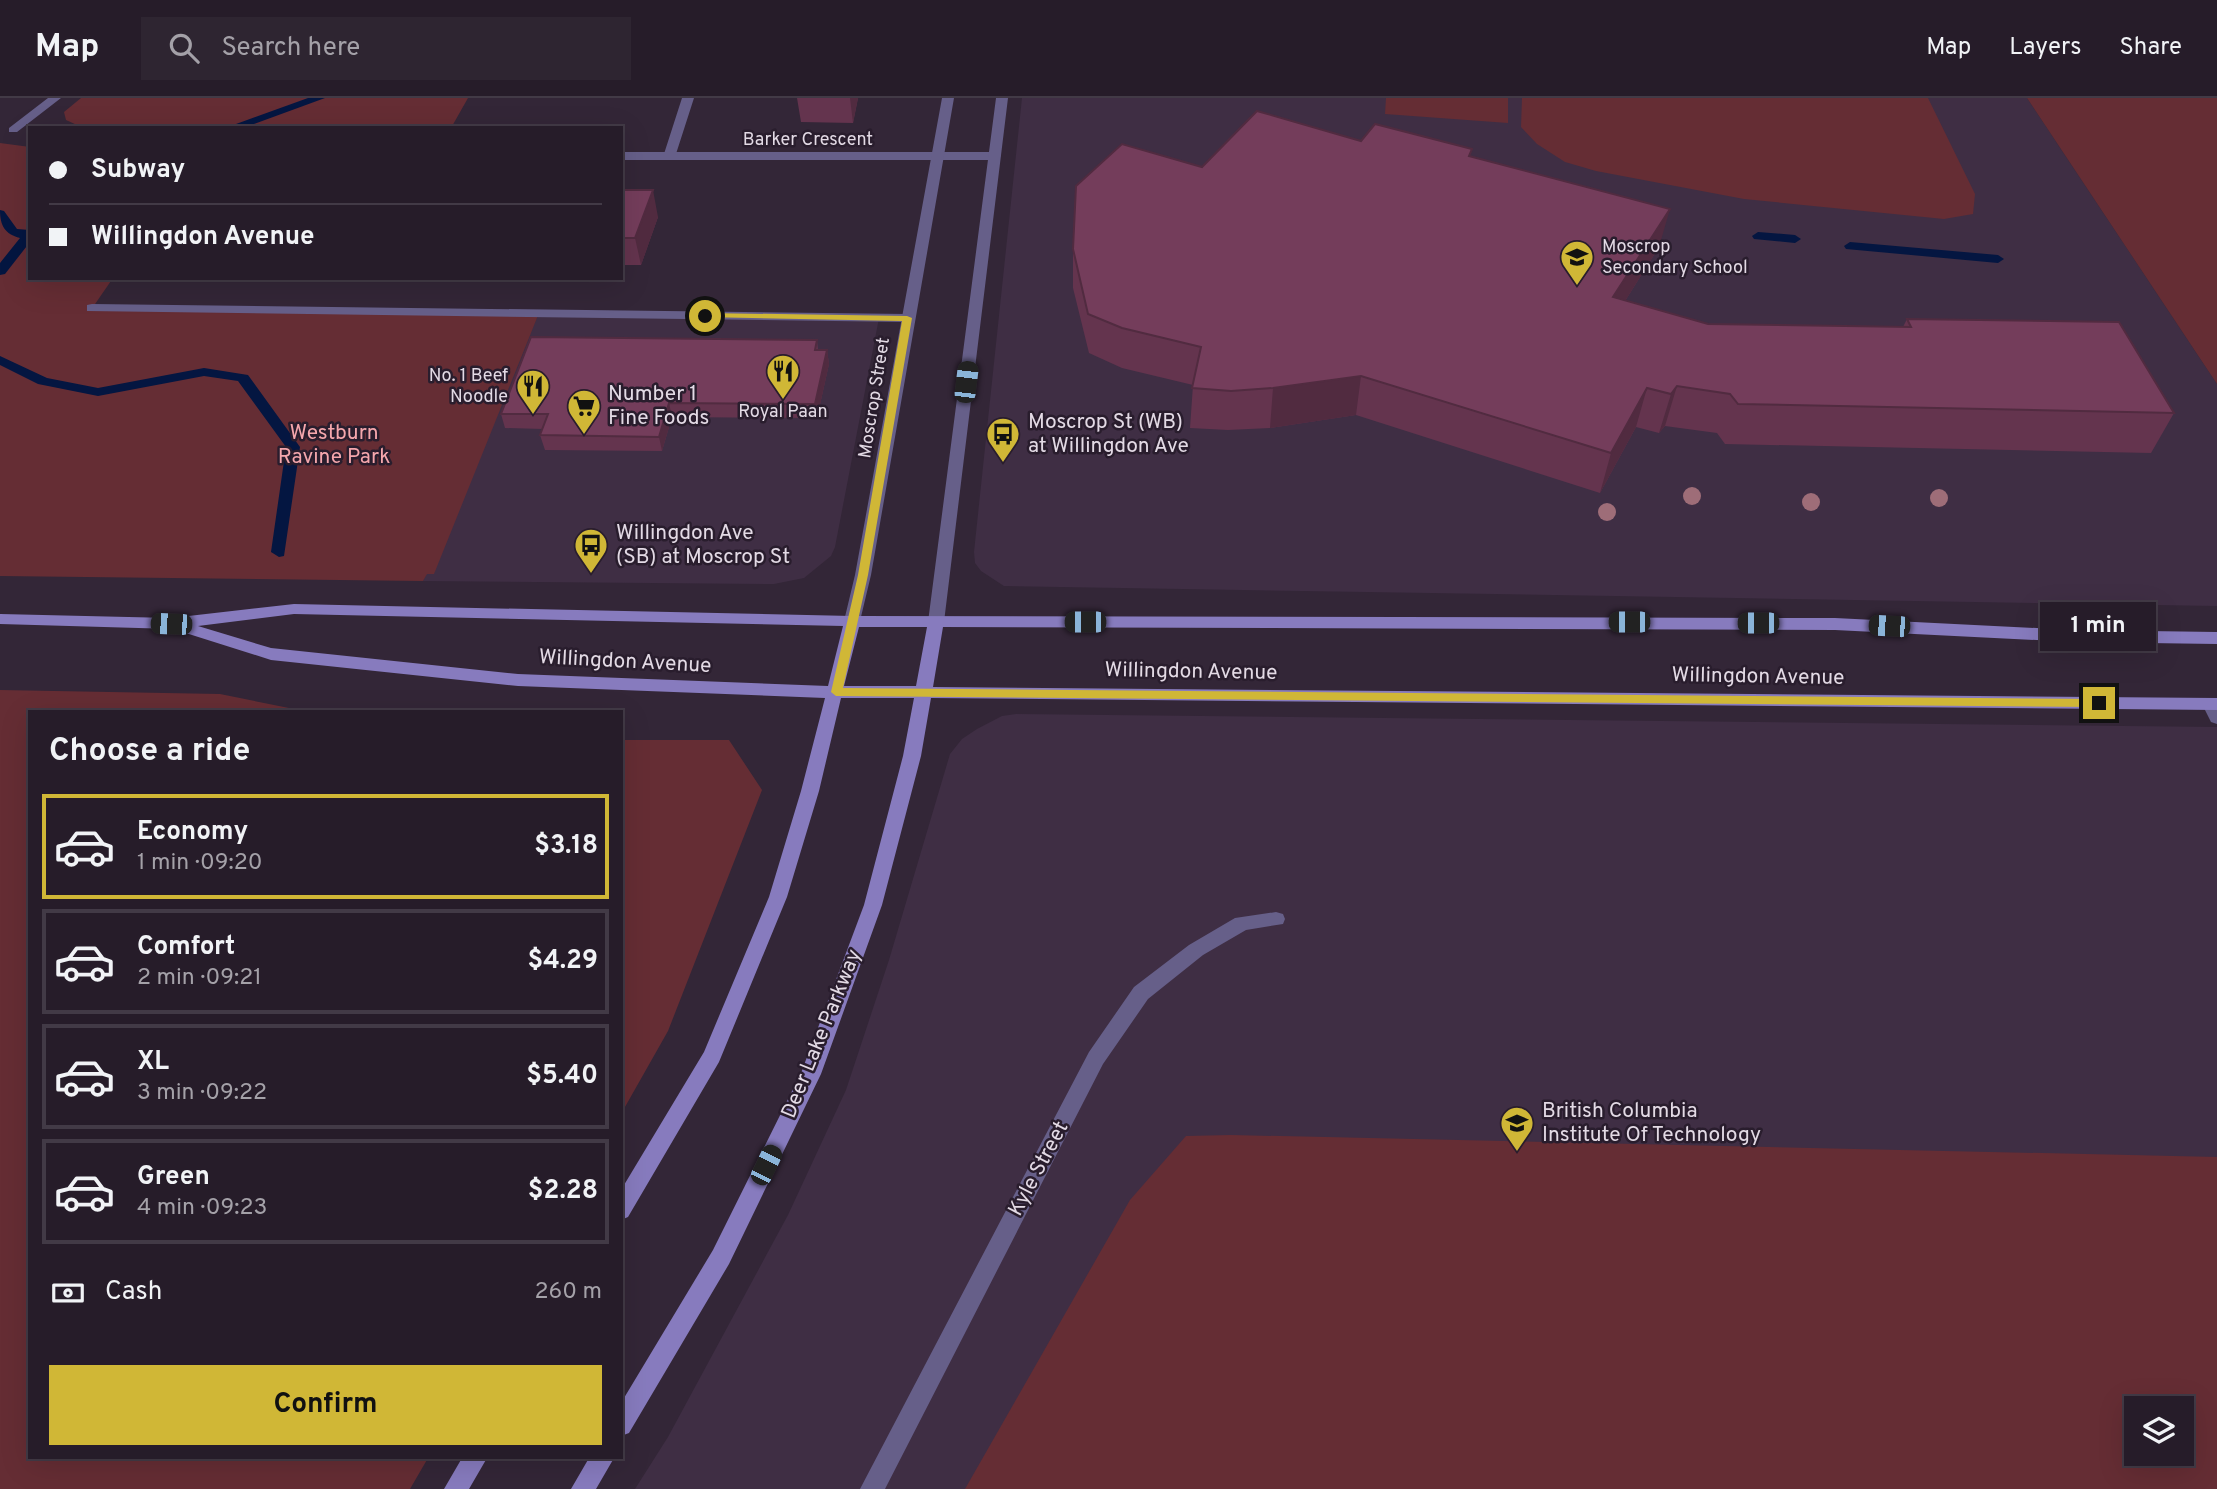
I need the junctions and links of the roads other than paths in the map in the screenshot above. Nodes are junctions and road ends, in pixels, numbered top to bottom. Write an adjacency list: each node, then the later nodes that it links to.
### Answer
1 (55, 98): 5 (street)
2 (688, 98): 9 (street)
3 (948, 98): 10 (street, Moscrop Street)
4 (1002, 98): 8 (street)
5 (6, 129): 6 (street)
6 (28, 133)
7 (623, 156): 9 (street, Barker Crescent)
8 (995, 156): 10 (street, Barker Crescent); 15 (street)
9 (669, 157): 10 (street, Barker Crescent)
10 (938, 157): 12 (street, Moscrop Street)
11 (92, 308): 12 (street)
12 (907, 318): 14 (street, Moscrop Street)
13 (0, 619): 16 (main road, Willingdon Avenue)
14 (852, 621): 15 (main road, Willingdon Avenue); 16 (main road, Willingdon Avenue); 18 (main road)
15 (936, 622): 17 (main road, Willingdon Avenue); 19 (main road, Deer Lake Parkway)
16 (171, 624): 18 (main road, Willingdon Avenue)
17 (2217, 638)
18 (836, 692): 19 (main road, Willingdon Avenue); 22 (main road)
19 (922, 693): 20 (main road, Willingdon Avenue); 23 (main road, Deer Lake Parkway)
20 (2215, 709)
21 (1276, 919): 28 (street, Kyle Street)
22 (623, 1207)
23 (623, 1422)
24 (474, 1459): 26 (main road)
25 (601, 1459): 27 (main road)
26 (456, 1489)
27 (583, 1489)
28 (872, 1489)

